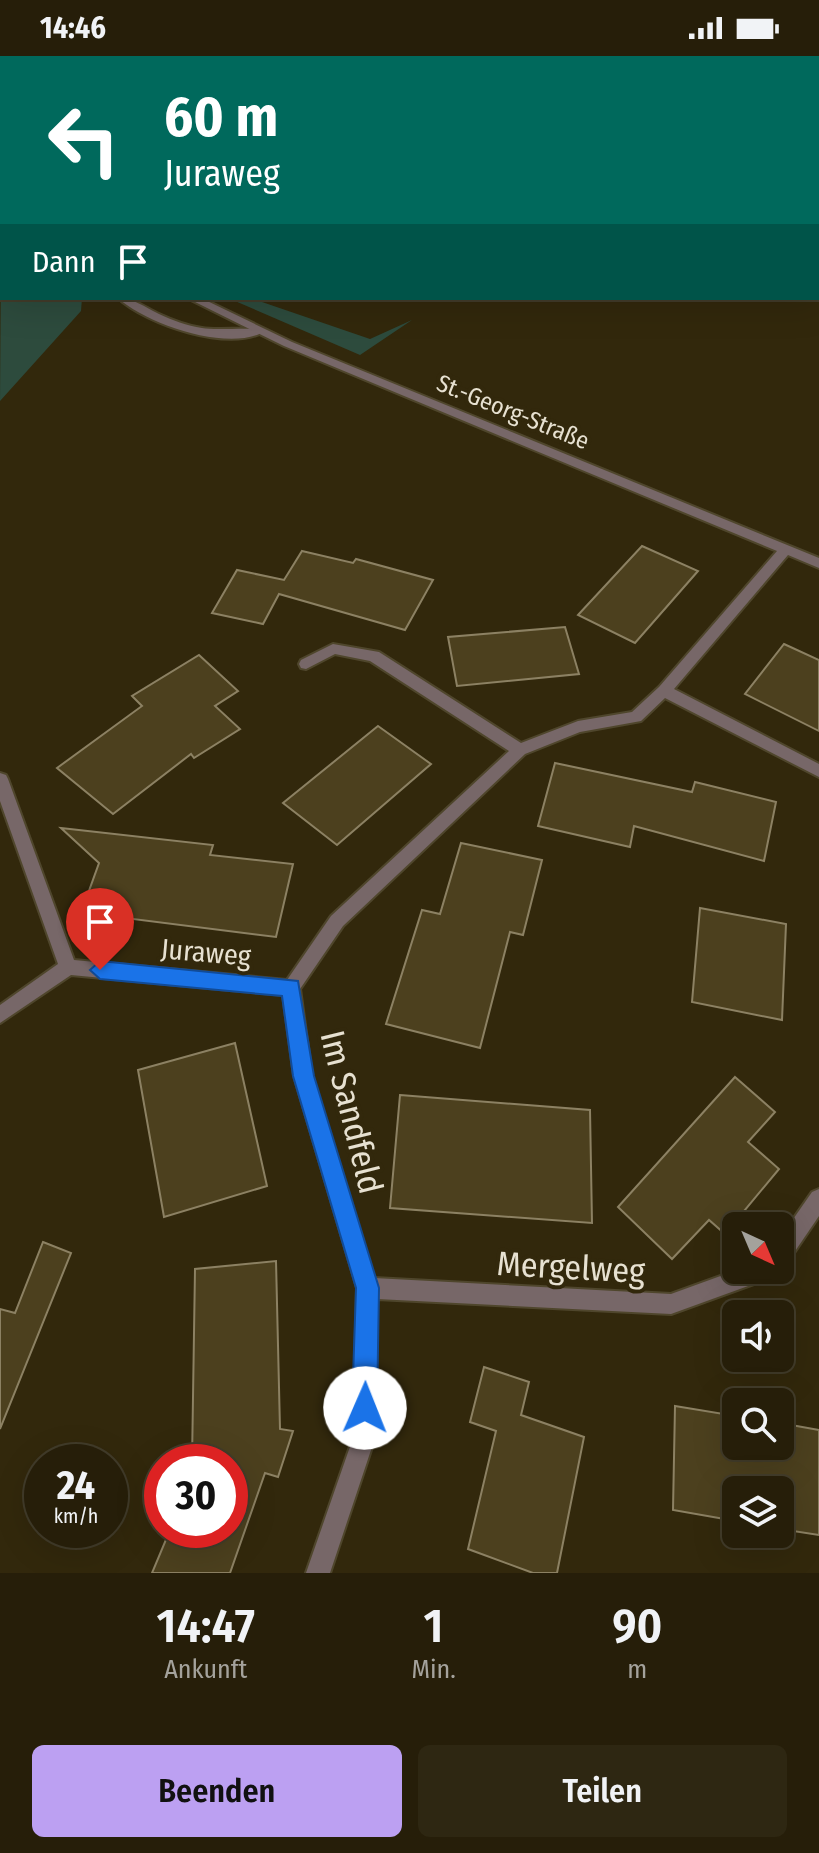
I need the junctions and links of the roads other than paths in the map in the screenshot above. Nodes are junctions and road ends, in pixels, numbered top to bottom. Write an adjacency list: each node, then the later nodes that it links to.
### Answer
1 (126, 300): 3 (street)
2 (196, 300): 3 (street, St.-Georg-Straße)
3 (259, 331): 4 (street, St.-Georg-Straße)
4 (787, 548): 5 (street, St.-Georg-Straße); 7 (street)
5 (819, 563)
6 (306, 664): 8 (street)
7 (664, 691): 8 (street); 9 (street)
8 (520, 750): 12 (street)
9 (819, 771)
10 (0, 779): 11 (street)
11 (68, 967): 12 (street, Juraweg); 13 (street)
12 (291, 988): 17 (street, Im Sandfeld)
13 (0, 1015)
14 (819, 1199): 15 (street)
15 (794, 1236)
16 (727, 1284): 17 (street, Mergelweg)
17 (367, 1288): 18 (street, Im Sandfeld)
18 (318, 1573)

